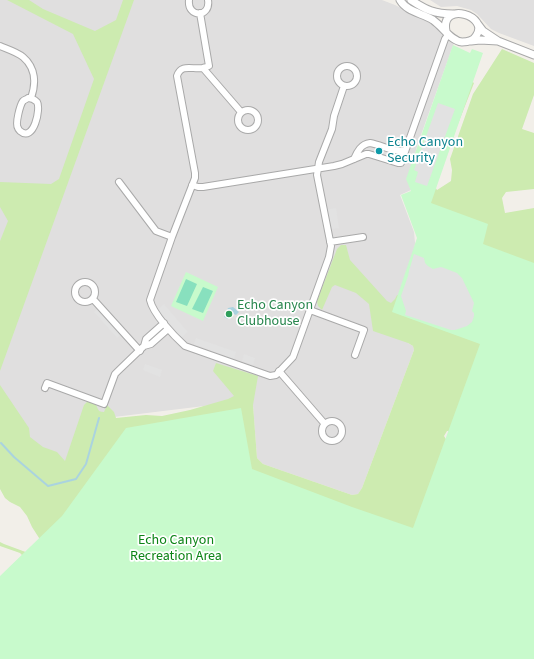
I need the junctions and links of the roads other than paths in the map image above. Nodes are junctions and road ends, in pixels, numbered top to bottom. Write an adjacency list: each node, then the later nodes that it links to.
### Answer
1 (188, 0): 5 (street)
2 (208, 0): 5 (street)
3 (400, 0): 8 (street)
4 (411, 0): 6 (street)
5 (200, 13): 13 (street)
6 (454, 14): 7 (street); 8 (street)
7 (476, 21): 9 (street); 10 (street)
8 (447, 33): 9 (street); 17 (street)
9 (471, 41): 10 (street)
10 (498, 41): 12 (street)
11 (0, 46): 15 (street)
12 (534, 55)
13 (203, 68): 16 (street); 21 (street)
14 (344, 86): 19 (street)
15 (31, 98): 15 (street)
16 (241, 112)
17 (405, 151): 18 (street); 18 (street)
18 (354, 159): 19 (street)
19 (318, 169): 21 (street); 24 (street)
20 (119, 182): 22 (street)
21 (192, 185): 22 (street)
22 (172, 237): 27 (street)
23 (363, 237): 24 (street)
24 (330, 242): 26 (street)
25 (93, 299): 28 (street)
26 (310, 310): 29 (street); 30 (street)
27 (166, 326): 28 (street); 30 (street)
28 (140, 351): 31 (street)
29 (355, 355)
30 (279, 371): 32 (street)
31 (45, 388)
32 (324, 423)

